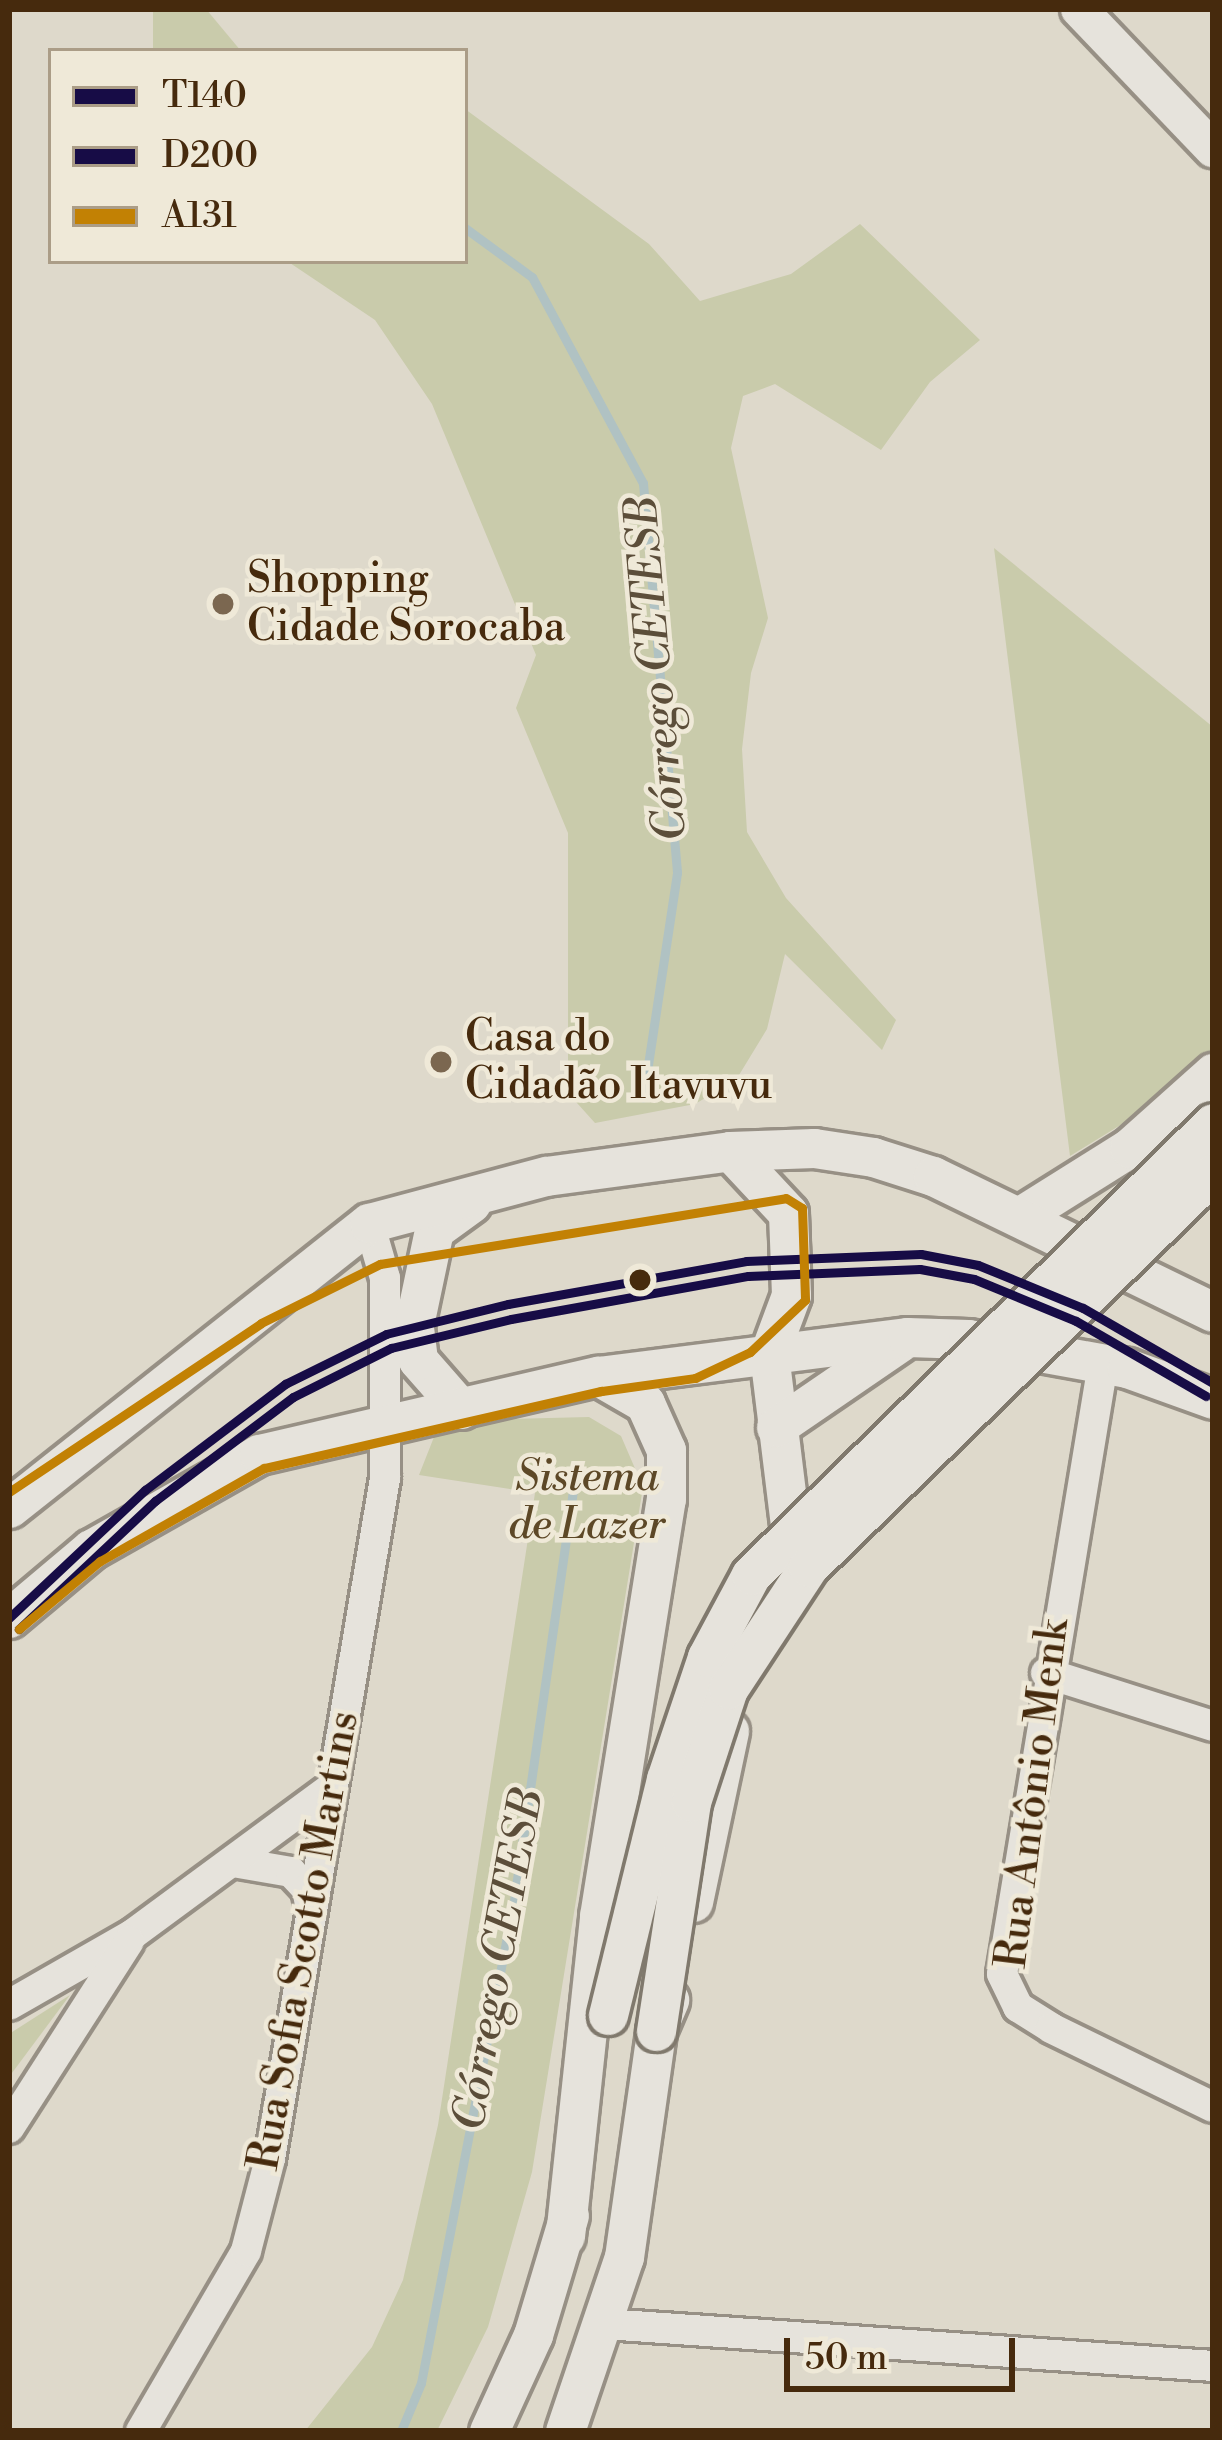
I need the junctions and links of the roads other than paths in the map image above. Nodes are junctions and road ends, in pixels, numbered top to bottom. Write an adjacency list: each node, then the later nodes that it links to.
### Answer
1 (1079, 9): 2 (street)
2 (1213, 149)
3 (1213, 1073): 9 (main road)
4 (1213, 1123): 36 (main road, bridge)
5 (730, 1151): 8 (main road); 9 (main road); 12 (main road)
6 (1213, 1173): 33 (main road, bridge)
7 (1213, 1191): 11 (main road)
8 (491, 1192): 10 (main road); 21 (main road)
9 (1019, 1217): 11 (main road)
10 (369, 1223): 22 (street, Rua Sofia Scotto Martins); 24 (main road)
11 (1133, 1272): 13 (main road); 15 (main road)
12 (791, 1295): 16 (main road); 17 (main road)
13 (1213, 1312)
14 (908, 1336): 15 (main road); 16 (main road); 23 (main road)
15 (968, 1339): 18 (main road)
16 (770, 1354): 17 (main road); 23 (main road)
17 (691, 1364): 19 (main road)
18 (1103, 1364): 20 (main road); 26 (street, Rua Antônio Menk)
19 (598, 1376): 21 (main road); 36 (main road)
20 (1213, 1399)
21 (461, 1409): 22 (main road)
22 (386, 1423): 25 (main road); 28 (street, Rua Sofia Scotto Martins)
23 (776, 1427): 33 (main road)
24 (9, 1508)
25 (9, 1618)
26 (1046, 1672): 27 (street); 34 (street, Rua Antônio Menk)
27 (1213, 1726)
28 (332, 1788): 29 (street); 30 (street, Rua Sofia Scotto Martins)
29 (233, 1862): 30 (street); 31 (street)
30 (311, 1910): 39 (street, Rua Sofia Scotto Martins)
31 (133, 1934): 32 (street); 35 (street)
32 (9, 2006)
33 (656, 2031): 37 (main road)
34 (1213, 2107)
35 (9, 2128)
36 (565, 2236): 40 (main road)
37 (605, 2324): 38 (street); 41 (main road)
38 (1213, 2366)
39 (141, 2431)
40 (489, 2431)
41 (565, 2431)

